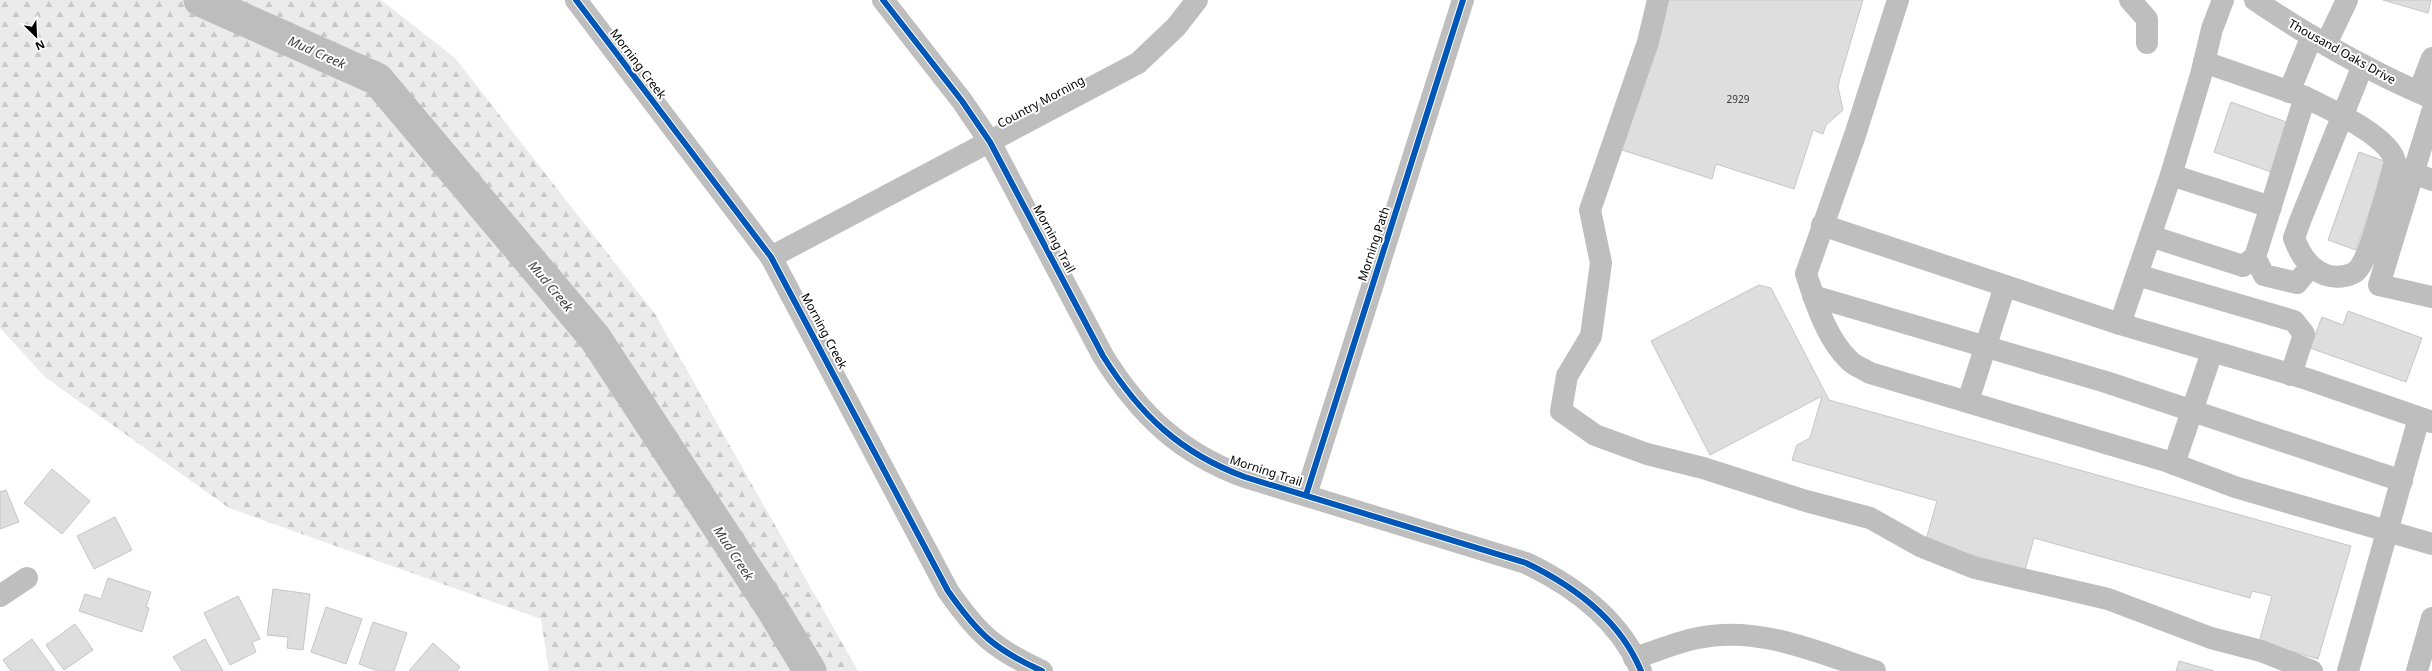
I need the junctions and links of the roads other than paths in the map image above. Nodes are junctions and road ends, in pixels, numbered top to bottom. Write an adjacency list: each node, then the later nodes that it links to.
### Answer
1 (576, 0): 26 (street, Morning Creek)
2 (883, 0): 20 (street, Morning Trail)
3 (1197, 0): 20 (street, Country Morning)
4 (1463, 0): 42 (street, Morning Path)
5 (1658, 0): 51 (street)
6 (1898, 0): 24 (street)
7 (2130, 0): 12 (street)
8 (2223, 0): 14 (street)
9 (2255, 0): 11 (street, Thousand Oaks Drive)
10 (2347, 0): 11 (street)
11 (2319, 40): 15 (street, Thousand Oaks Drive); 16 (street)
12 (2147, 43)
13 (2432, 58): 17 (street)
14 (2204, 62): 16 (street); 21 (street)
15 (2363, 65): 17 (street, Thousand Oaks Drive); 19 (street)
16 (2297, 94): 19 (street); 23 (street)
17 (2425, 95)
18 (2432, 112): 22 (street)
19 (2343, 116): 28 (street); 28 (street)
20 (990, 142): 26 (street, Country Morning); 42 (street, Morning Trail)
21 (2171, 175): 23 (street); 25 (street)
22 (2423, 176): 32 (street)
23 (2271, 207): 27 (street)
24 (1822, 225): 30 (street); 31 (street)
25 (2150, 236): 27 (street); 29 (street)
26 (771, 257): 49 (street, Morning Creek)
27 (2255, 257): 28 (street)
28 (2311, 266)
29 (2137, 275): 33 (street); 36 (street)
30 (2005, 286): 33 (street); 34 (street)
31 (1813, 296): 34 (street); 37 (street)
32 (2432, 297)
33 (2120, 324): 35 (street)
34 (1985, 347): 37 (street); 38 (street)
35 (2212, 352): 36 (street); 38 (street)
36 (2291, 374): 39 (street)
37 (1968, 401): 40 (street)
38 (2192, 411): 40 (street); 41 (street)
39 (2426, 420): 41 (street)
40 (2174, 464): 43 (street)
41 (2402, 481): 43 (street)
42 (1306, 494): 48 (street, Morning Trail)
43 (2387, 532): 44 (street); 52 (street)
44 (2432, 544)
45 (27, 578): 46 (street)
46 (0, 596)
47 (2432, 618): 53 (street)
48 (1637, 665): 50 (street)
49 (1042, 671)
50 (1875, 671)
51 (2312, 671)
52 (2348, 671)
53 (2417, 671)

